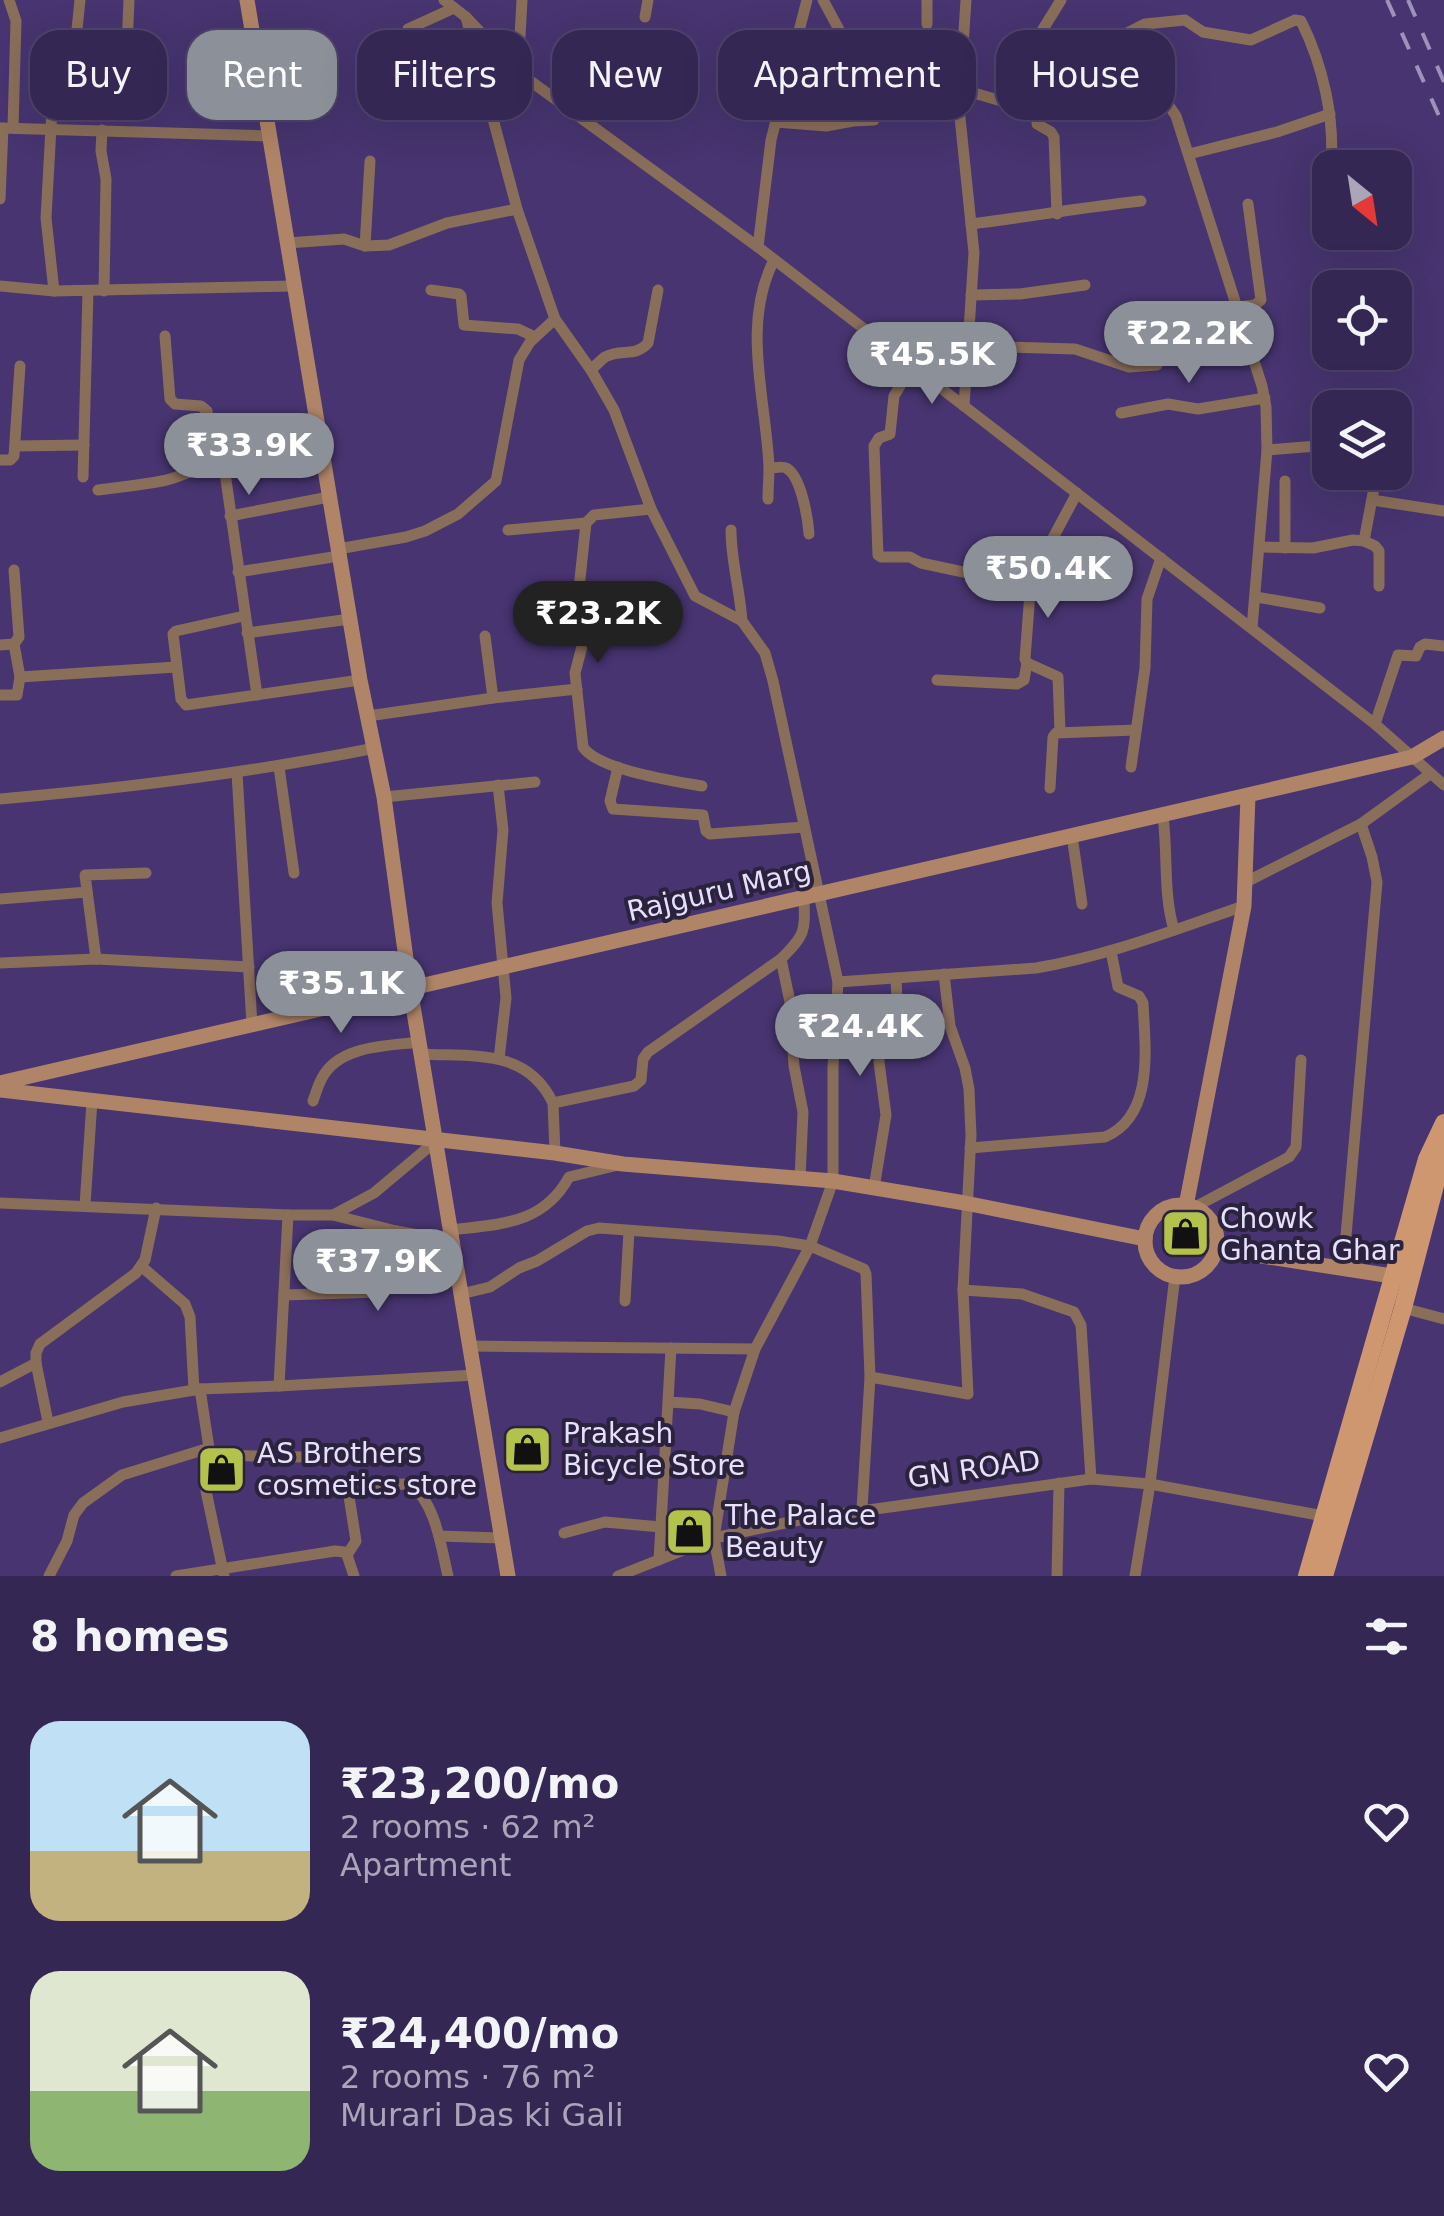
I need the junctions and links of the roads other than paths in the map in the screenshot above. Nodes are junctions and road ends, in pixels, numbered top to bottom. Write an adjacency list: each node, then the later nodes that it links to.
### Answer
1 (9, 0): 25 (street)
2 (80, 0): 34 (street)
3 (130, 0): 16 (street)
4 (247, 0): 36 (street)
5 (522, 0): 19 (street)
6 (648, 0): 13 (street)
7 (807, 0): 32 (street)
8 (823, 0): 20 (street)
9 (928, 0): 15 (street)
10 (966, 0): 21 (street)
11 (1062, 0): 22 (street)
12 (449, 4): 14 (street); 17 (street)
13 (644, 16)
14 (466, 18): 18 (street); 43 (street)
15 (927, 24)
16 (128, 30)
17 (408, 30)
18 (478, 30)
19 (520, 30)
20 (839, 30)
21 (964, 30)
22 (1043, 30)
23 (1133, 30): 28 (street)
24 (0, 68): 25 (street)
25 (15, 70): 33 (street)
26 (532, 82): 48 (street)
27 (1175, 114): 38 (street)
28 (1330, 114): 37 (street); 38 (street)
29 (874, 120): 32 (street)
30 (962, 120): 45 (street)
31 (1037, 120): 44 (street)
32 (776, 122): 48 (street)
33 (5, 128): 34 (street); 40 (street)
34 (51, 130): 35 (street); 55 (street)
35 (102, 130): 36 (street); 57 (street)
36 (270, 136): 46 (street)
37 (1333, 150)
38 (1189, 154): 59 (street)
39 (370, 161): 47 (street)
40 (0, 199)
41 (1141, 201): 44 (street)
42 (1248, 204): 59 (street)
43 (517, 210): 47 (street); 60 (street)
44 (1058, 214): 45 (street)
45 (970, 224): 58 (street)
46 (288, 244): 47 (street); 52 (street)
47 (365, 246)
48 (758, 248): 49 (street)
49 (774, 260): 65 (street); 77 (street)
50 (1085, 285): 58 (street)
51 (0, 286): 55 (street)
52 (294, 286): 57 (street); 83 (street)
53 (431, 290): 62 (street)
54 (658, 290): 67 (street)
55 (54, 291): 56 (street)
56 (88, 291): 57 (street); 71 (street)
57 (104, 291)
58 (971, 295): 63 (street)
59 (1237, 307): 68 (street)
60 (555, 319): 62 (street); 67 (street)
61 (164, 336): 76 (street)
62 (535, 338): 96 (street)
63 (968, 346): 66 (street); 69 (street)
64 (20, 366): 72 (street)
65 (912, 366): 69 (street); 100 (street)
66 (1157, 366)
67 (591, 370): 86 (street)
68 (1264, 398): 70 (street); 74 (street)
69 (964, 406): 82 (street)
70 (1121, 413)
71 (84, 445): 72 (street); 78 (street)
72 (16, 446): 75 (street)
73 (1312, 446): 74 (street)
74 (1268, 450): 94 (street)
75 (0, 460)
76 (214, 465): 80 (street); 88 (street)
77 (769, 468): 84 (street); 92 (street)
78 (83, 477)
79 (1286, 481): 95 (street)
80 (98, 490)
81 (1374, 490): 85 (street)
82 (1076, 493): 97 (street); 100 (street)
83 (330, 497): 88 (street); 96 (street)
84 (768, 498)
85 (1372, 500): 87 (street); 93 (street)
86 (651, 509): 89 (street); 106 (street)
87 (1444, 510)
88 (230, 516): 99 (street)
89 (586, 522): 90 (street); 118 (street)
90 (508, 530)
91 (731, 530): 106 (street)
92 (810, 534)
93 (1364, 540): 95 (street); 101 (street)
94 (1260, 548): 95 (street); 102 (street)
95 (1285, 548)
96 (338, 552): 99 (street); 105 (street)
97 (1161, 558): 107 (street); 124 (street)
98 (14, 570): 110 (street)
99 (238, 572): 104 (street)
100 (1029, 586): 113 (street)
101 (1379, 586)
102 (1256, 597): 103 (street); 107 (street)
103 (1320, 608)
104 (244, 616): 108 (street); 114 (street)
105 (350, 618): 108 (street); 116 (street)
106 (742, 621): 144 (street)
107 (1252, 628): 123 (street)
108 (247, 633): 120 (street)
109 (485, 636): 121 (street)
110 (14, 644): 111 (street); 115 (street)
111 (0, 646)
112 (1444, 646): 123 (street)
113 (1028, 663): 117 (street); 125 (street)
114 (176, 666): 115 (street); 120 (street)
115 (20, 677): 119 (street)
116 (360, 680): 120 (street); 122 (street)
117 (937, 680)
118 (578, 689): 121 (street); 130 (street)
119 (0, 695)
120 (257, 695)
121 (493, 698): 122 (street)
122 (368, 716): 127 (street)
123 (1375, 724): 128 (street)
124 (1136, 730): 125 (street); 131 (street)
125 (1060, 732): 138 (street)
126 (1444, 738): 128 (street, Rajguru Marg)
127 (374, 748): 129 (street); 140 (street)
128 (1412, 758): 133 (street); 139 (street, Rajguru Marg)
129 (279, 767): 132 (street); 146 (street)
130 (618, 767): 137 (street); 144 (street)
131 (1132, 768)
132 (238, 773): 141 (street); 159 (street)
133 (1430, 774): 136 (street); 143 (street)
134 (535, 782): 135 (street)
135 (498, 785): 140 (street); 160 (street)
136 (1444, 785)
137 (702, 786)
138 (1050, 788)
139 (1248, 796): 142 (street, Rajguru Marg); 148 (street)
140 (384, 797): 164 (street)
141 (0, 799)
142 (1163, 816): 145 (street, Rajguru Marg); 154 (street)
143 (1361, 824): 148 (street); 196 (street)
144 (804, 827): 150 (street)
145 (1072, 836): 150 (street, Rajguru Marg); 152 (street)
146 (294, 873)
147 (146, 874): 149 (street)
148 (1246, 882): 153 (street)
149 (87, 892): 151 (street); 156 (street)
150 (812, 896): 157 (street); 160 (street, Rajguru Marg); 163 (street)
151 (0, 899)
152 (1082, 904)
153 (1244, 906): 154 (street); 185 (street)
154 (1174, 930): 155 (street)
155 (1111, 951): 161 (street); 175 (street)
156 (96, 960): 158 (street); 159 (street)
157 (781, 960): 172 (street); 179 (street)
158 (0, 963)
159 (249, 967): 165 (street)
160 (503, 967): 164 (street, Rajguru Marg); 167 (street)
161 (944, 974): 162 (street); 175 (street)
162 (896, 978): 163 (street); 181 (street)
163 (838, 982): 180 (street)
164 (410, 988): 165 (street, Rajguru Marg); 166 (street)
165 (252, 1025): 169 (street, Rajguru Marg)
166 (420, 1048): 167 (street); 171 (street); 174 (street)
167 (499, 1059): 172 (street)
168 (1301, 1060): 185 (street)
169 (0, 1087): 170 (street)
170 (92, 1101): 174 (street); 184 (street)
171 (313, 1101)
172 (553, 1103): 177 (street)
173 (1444, 1123): 198 (main road)
174 (436, 1140): 177 (street); 188 (street); 191 (street)
175 (970, 1148): 183 (street)
176 (1444, 1151): 198 (main road)
177 (554, 1153): 178 (street)
178 (622, 1164): 179 (street); 191 (street)
179 (800, 1178): 180 (street)
180 (834, 1181): 181 (street); 193 (street)
181 (874, 1188): 183 (street)
182 (0, 1202): 184 (street)
183 (966, 1203): 192 (street); 199 (street)
184 (85, 1205): 186 (street)
185 (1191, 1206): 192 (street); 194 (street)
186 (156, 1208): 187 (street); 195 (street)
187 (288, 1215): 188 (street); 201 (street)
188 (332, 1215): 190 (street)
189 (629, 1230): 193 (street); 200 (street); 202 (street)
190 (396, 1231): 191 (street); 201 (street)
191 (452, 1236): 200 (street)
192 (1144, 1239): 197 (street)
193 (810, 1246): 207 (street); 210 (street)
194 (1216, 1249): 196 (street); 197 (street)
195 (141, 1266): 208 (street); 213 (street)
196 (1342, 1270): 198 (street)
197 (1176, 1276): 222 (street)
198 (1402, 1277): 203 (main road); 224 (main road)
199 (963, 1290): 210 (street); 220 (street)
200 (462, 1294): 205 (street)
201 (284, 1295): 212 (street)
202 (624, 1300)
203 (1403, 1308): 204 (street); 224 (main road)
204 (1444, 1319)
205 (470, 1346): 206 (street); 209 (street)
206 (671, 1348): 207 (street); 214 (street)
207 (755, 1348): 215 (street)
208 (36, 1363): 211 (street); 216 (street)
209 (475, 1375): 212 (street); 228 (street)
210 (870, 1377): 223 (street)
211 (0, 1382)
212 (279, 1386): 213 (street)
213 (197, 1390): 216 (street); 218 (street)
214 (669, 1402): 215 (street); 225 (street)
215 (734, 1412): 229 (street)
216 (48, 1422): 217 (street)
217 (0, 1438)
218 (210, 1451): 219 (street); 232 (street); 233 (street)
219 (303, 1457)
220 (1090, 1479): 221 (street, GN ROAD); 222 (street, GN ROAD)
221 (1059, 1483): 223 (street, GN ROAD); 240 (street)
222 (1150, 1484): 224 (street, GN ROAD); 241 (street)
223 (862, 1509): 229 (street, GN ROAD)
224 (1334, 1518): 242 (main road); 243 (main road)
225 (661, 1527): 226 (street); 231 (street)
226 (564, 1533)
227 (439, 1536): 228 (street); 230 (street); 236 (street)
228 (502, 1538): 237 (street)
229 (714, 1538): 231 (street, GN ROAD); 239 (street)
230 (347, 1555): 232 (street); 235 (street)
231 (658, 1560): 238 (street, GN ROAD)
232 (224, 1572): 234 (street)
233 (49, 1576)
234 (176, 1576)
235 (354, 1576)
236 (448, 1576)
237 (508, 1576)
238 (618, 1576)
239 (721, 1576)
240 (1057, 1576)
241 (1136, 1576)
242 (1307, 1576)
243 (1324, 1576)

